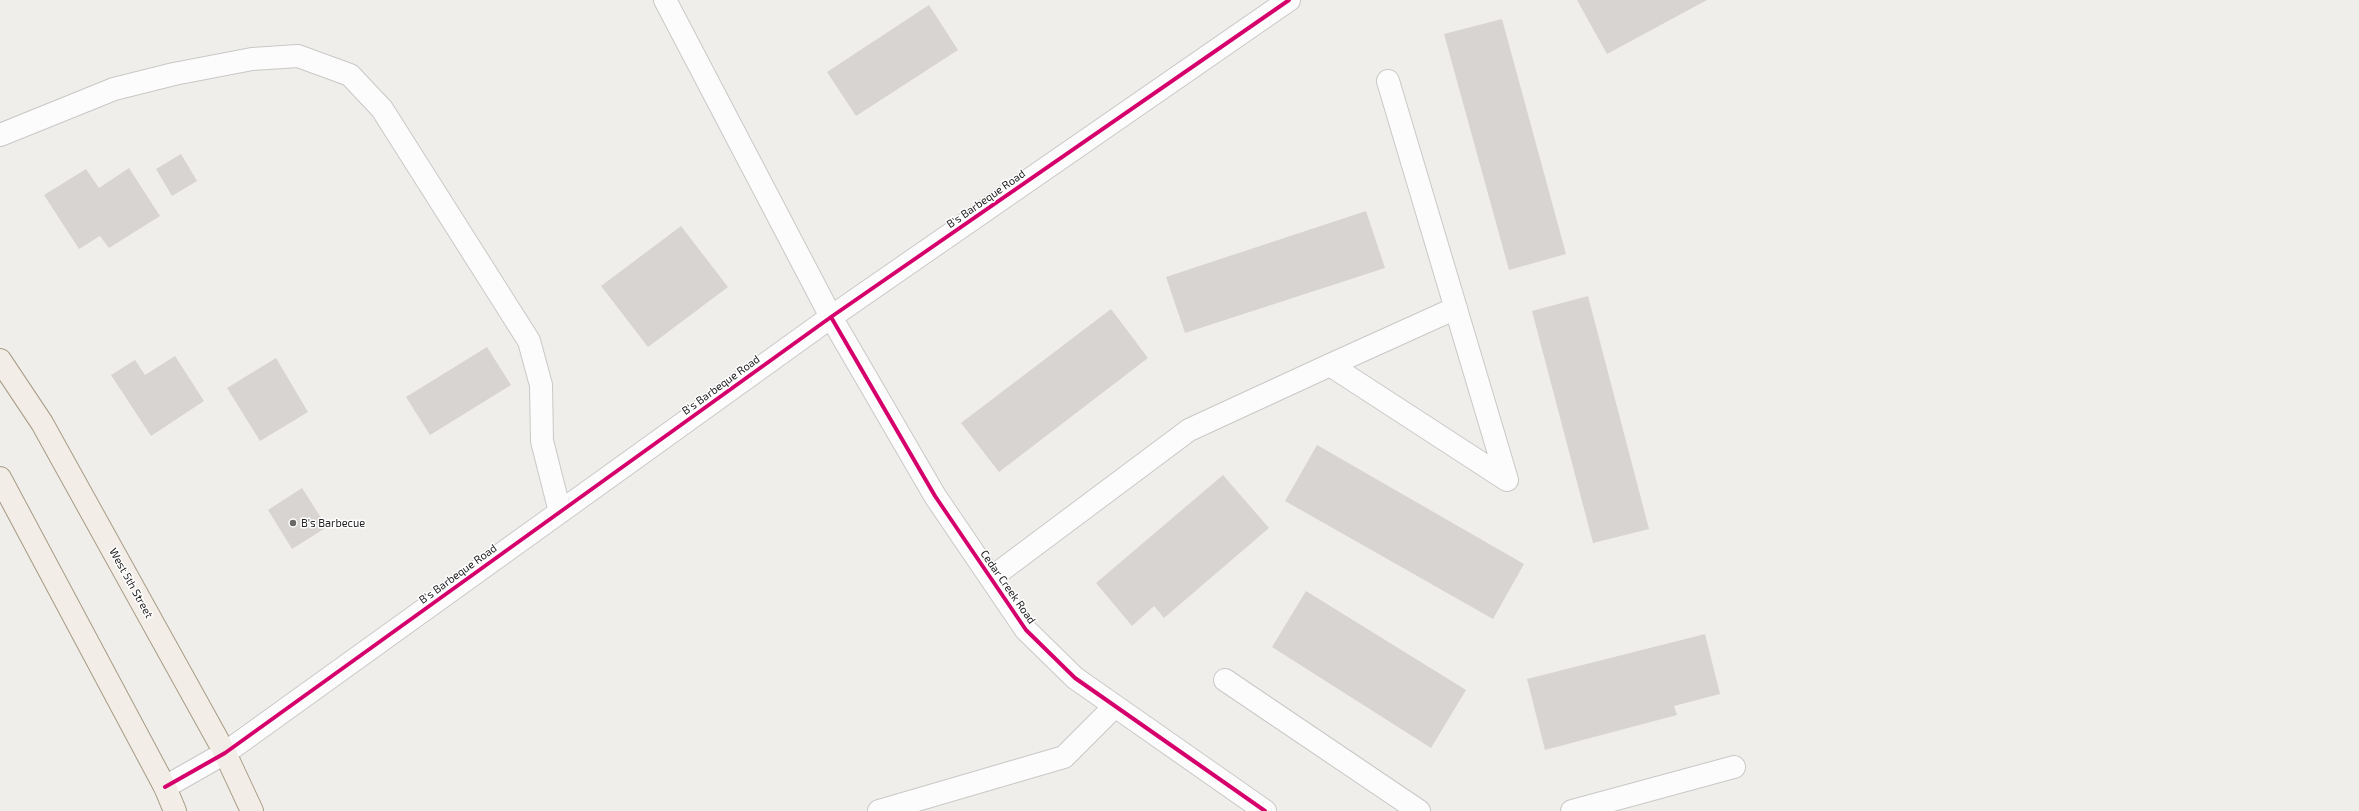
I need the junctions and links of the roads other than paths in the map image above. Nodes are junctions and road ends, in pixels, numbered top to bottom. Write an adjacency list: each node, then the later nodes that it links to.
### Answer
1 (665, 0): 6 (street, Cedar Creek Road)
2 (1289, 0): 6 (street, B's Barbeque Road)
3 (1388, 81): 5 (street)
4 (0, 135): 10 (street)
5 (1456, 308): 8 (street); 8 (street)
6 (831, 317): 10 (street, B's Barbeque Road); 11 (street, Cedar Creek Road)
7 (0, 360): 14 (main road, West 5th Street)
8 (1330, 365): 11 (street)
9 (0, 478): 16 (main road)
10 (560, 512): 14 (street, B's Barbeque Road)
11 (991, 578): 13 (street, Cedar Creek Road)
12 (1225, 680): 21 (street)
13 (1115, 706): 19 (street); 20 (street, Cedar Creek Road)
14 (225, 753): 16 (street, B's Barbeque Road); 18 (main road, West 5th Street)
15 (1734, 766): 22 (street)
16 (165, 787): 17 (main road)
17 (175, 811)
18 (252, 811)
19 (879, 811)
20 (1265, 811)
21 (1419, 811)
22 (1572, 811)

